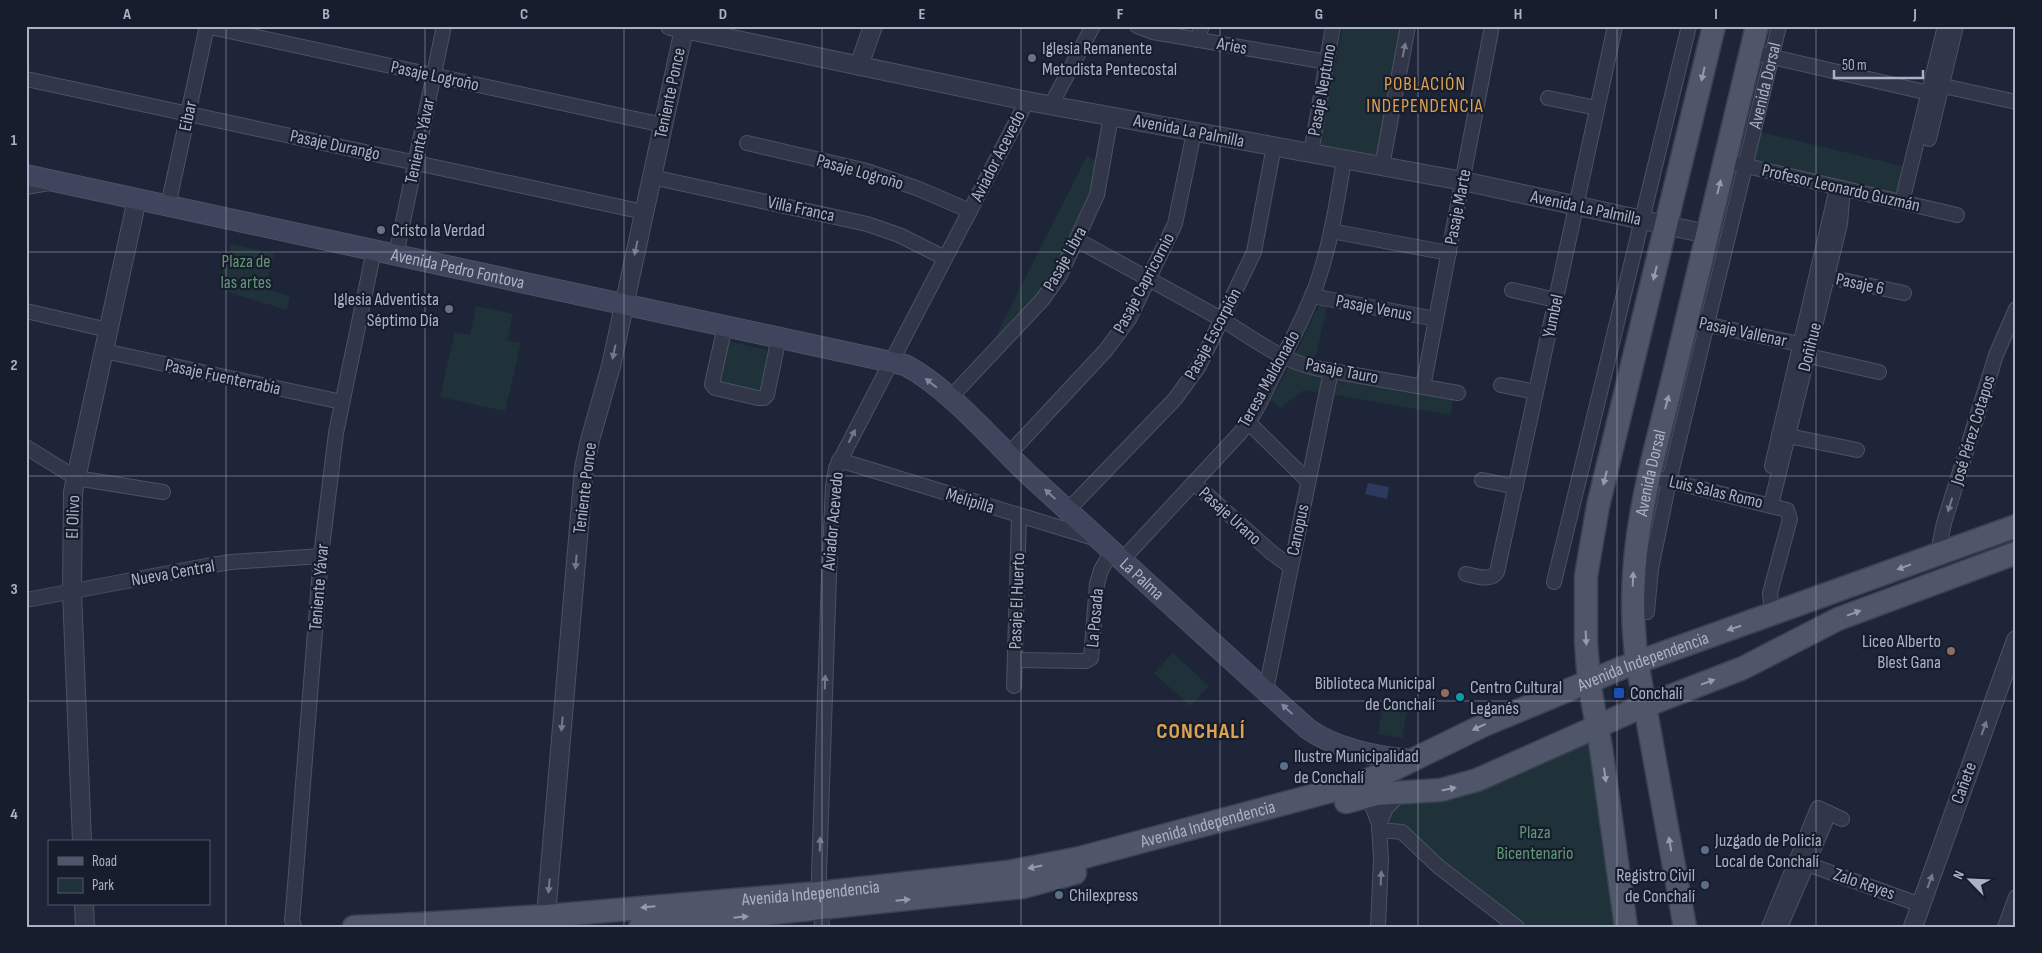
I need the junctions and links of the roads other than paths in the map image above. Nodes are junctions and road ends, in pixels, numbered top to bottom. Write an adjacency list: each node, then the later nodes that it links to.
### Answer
1 (207, 26): 21 (street, Pasaje Logroño); 29 (street, Eibar)
2 (444, 26): 21 (street, Teniente Yávar)
3 (873, 26): 20 (street)
4 (1093, 26): 27 (street)
5 (1137, 26): 17 (street, Aries)
6 (1333, 26): 19 (street, Pasaje Neptuno)
7 (1408, 26): 40 (street, one-way to 7)
8 (1492, 26): 43 (street, Pasaje Marte)
9 (1615, 26): 28 (street, Yumbel)
10 (1689, 26): 54 (street)
11 (1714, 26): 55 (main road, one-way to 55)
12 (1757, 26): 18 (main road, Avenida Dorsal)
13 (1779, 26): 18 (street, Avenida Dorsal)
14 (1945, 26): 23 (street)
15 (1956, 26): 23 (street)
16 (677, 28): 20 (street, Avenida La Palmilla); 31 (street, Teniente Ponce)
17 (1199, 33): 19 (street, Aries)
18 (1761, 54): 23 (street); 39 (main road, Avenida Dorsal)
19 (1327, 62): 36 (street, Pasaje Neptuno)
20 (859, 66): 25 (street, Avenida La Palmilla)
21 (434, 75): 31 (street, Pasaje Logroño); 38 (street, Teniente Yávar)
22 (26, 79): 29 (street, Pasaje Durango)
23 (1934, 87): 26 (street); 33 (street); 48 (street)
24 (1548, 98): 28 (street)
25 (1026, 101): 27 (street, Avenida La Palmilla); 51 (street, Aviador Acevedo)
26 (2012, 101)
27 (1050, 105): 30 (street, Avenida La Palmilla)
28 (1598, 108): 49 (street, Yumbel)
29 (188, 114): 38 (street, Pasaje Durango); 50 (street, Eibar)
30 (1111, 116): 32 (street, Avenida La Palmilla); 58 (street, Pasaje Libra)
31 (663, 125): 42 (street, Teniente Ponce)
32 (1194, 132): 35 (street, Avenida La Palmilla); 64 (street, Pasaje Capricornio)
33 (1930, 138)
34 (747, 143): 51 (street, Pasaje Logroño)
35 (1274, 146): 36 (street, Avenida La Palmilla); 73 (street, Pasaje Escorpión)
36 (1310, 153): 37 (street, Avenida La Palmilla)
37 (1344, 160): 40 (street, Avenida La Palmilla); 56 (street, Teresa Maldonado)
38 (416, 162): 52 (street, Pasaje Durango); 61 (street, Teniente Yávar)
39 (1735, 163): 46 (street, Profesor Leonardo Guzmán); 57 (main road, Avenida Dorsal, one-way to 39); 74 (street, Avenida Dorsal)
40 (1382, 166): 43 (street, Avenida La Palmilla)
41 (26, 175): 44 (main road, Avenida Pedro Fontova)
42 (652, 177): 52 (street, Teniente Ponce); 62 (street, Villa Franca)
43 (1463, 181): 49 (street, Avenida La Palmilla); 60 (street, Pasaje Marte)
44 (59, 182): 45 (street); 47 (main road, Avenida Pedro Fontova)
45 (26, 188)
46 (1840, 188): 48 (street, Profesor Leonardo Guzmán); 63 (street, Doñihue)
47 (137, 199): 50 (main road, Avenida Pedro Fontova); 76 (street, El Olivo)
48 (1902, 202): 53 (street, Profesor Leonardo Guzmán)
49 (1576, 205): 54 (street, Avenida La Palmilla); 68 (street, Yumbel)
50 (168, 206): 59 (main road, Avenida Pedro Fontova)
51 (970, 211): 62 (street, Aviador Acevedo)
52 (644, 212): 69 (street, Teniente Ponce, one-way to 69)
53 (1957, 215)
54 (1642, 220): 55 (street, Avenida La Palmilla); 116 (street)
55 (1667, 225): 57 (street, Avenida La Palmilla); 124 (main road, one-way to 124)
56 (1331, 231): 60 (street); 67 (street, Teresa Maldonado)
57 (1707, 234): 74 (main road, Avenida Dorsal)
58 (1077, 240): 64 (street, Pasaje Tauro); 90 (street, Pasaje Libra)
59 (374, 250): 61 (main road, Avenida Pedro Fontova); 91 (street, Teniente Yávar)
60 (1449, 253): 72 (street, Pasaje Marte)
61 (396, 255): 69 (main road, Avenida Pedro Fontova)
62 (945, 258): 83 (street, Aviador Acevedo)
63 (1821, 275): 66 (street, Pasaje 6); 81 (street, Doñihue)
64 (1149, 279): 73 (street, Pasaje Tauro); 96 (street, Pasaje Capricornio)
65 (1512, 290): 68 (street)
66 (1904, 293)
67 (1312, 296): 72 (street, Pasaje Venus); 82 (street, Teresa Maldonado)
68 (1556, 300): 88 (street, Yumbel)
69 (624, 304): 75 (main road, Avenida Pedro Fontova); 141 (street, Teniente Ponce, one-way to 141)
70 (2016, 310): 79 (street, José Pérez Cotapos)
71 (26, 311): 76 (street)
72 (1436, 319): 87 (street, Pasaje Marte)
73 (1222, 320): 82 (street, Pasaje Tauro); 107 (street, Pasaje Escorpión)
74 (1697, 322): 81 (street, Pasaje Vallenar); 98 (main road, Avenida Dorsal, one-way to 74); 102 (street, Avenida Dorsal)
75 (724, 326): 77 (main road, Avenida Pedro Fontova); 77 (street)
76 (108, 330): 80 (street, El Olivo)
77 (779, 337): 83 (main road, Avenida Pedro Fontova)
78 (2016, 337): 79 (street)
79 (2001, 342): 112 (street, José Pérez Cotapos, one-way to 112)
80 (104, 351): 91 (street, Pasaje Fuenterrabia); 99 (street, El Olivo)
81 (1801, 351): 85 (street, Pasaje Vallenar); 93 (street, Doñihue)
82 (1283, 356): 84 (street, Pasaje Tauro); 92 (street, Teresa Maldonado)
83 (890, 362): 90 (main road, La Palma, one-way to 83); 97 (street, Aviador Acevedo, one-way to 83)
84 (1331, 370): 87 (street, Pasaje Tauro); 101 (street, Canopus)
85 (1879, 372)
86 (1501, 385): 88 (street)
87 (1423, 387): 89 (street, Pasaje Tauro)
88 (1536, 392): 104 (street, Yumbel)
89 (1458, 393)
90 (950, 398): 96 (main road, La Palma)
91 (342, 402): 113 (street, Teniente Yávar)
92 (1249, 423): 101 (street); 103 (street, Teresa Maldonado)
93 (1783, 434): 95 (street); 106 (street, Doñihue)
94 (26, 447): 99 (street)
95 (1857, 450)
96 (1008, 455): 107 (main road, La Palma, one-way to 96)
97 (839, 460): 108 (street, Melipilla); 139 (street, Aviador Acevedo, one-way to 97)
98 (1648, 476): 102 (street, Luis Salas Romo); 123 (main road, Avenida Dorsal, one-way to 98)
99 (76, 478): 105 (street); 117 (street, El Olivo)
100 (1482, 480): 104 (street)
101 (1308, 481): 114 (street, Canopus)
102 (1670, 481): 106 (street, Luis Salas Romo); 119 (street, Avenida Dorsal)
103 (1194, 483): 110 (street, Teresa Maldonado); 114 (street, Pasaje Urano)
104 (1516, 487): 115 (street, Yumbel)
105 (163, 492)
106 (1774, 505): 120 (street, Doñihue)
107 (1068, 510): 110 (main road, La Palma)
108 (1019, 516): 110 (street, Melipilla); 122 (street, Pasaje El Huerto)
109 (2016, 526): 112 (main road, Avenida Independencia)
110 (1111, 550): 122 (street, La Posada); 126 (main road, La Palma)
111 (2016, 553): 127 (main road, Avenida Independencia, one-way to 111)
112 (1940, 554): 120 (main road, Avenida Independencia, one-way to 120)
113 (321, 556): 117 (street, Nueva Central); 144 (street, Teniente Yávar)
114 (1290, 566): 126 (street, Canopus)
115 (1466, 574)
116 (1554, 582)
117 (72, 592): 118 (street, Nueva Central); 134 (street, El Olivo)
118 (26, 600)
119 (1647, 612)
120 (1772, 615): 123 (main road, Avenida Independencia, one-way to 123)
121 (2015, 645): 137 (street, Cañete, one-way to 121)
122 (1015, 660): 125 (street, Pasaje El Huerto)
123 (1637, 662): 124 (main road, Avenida Independencia); 127 (main road, Avenida Dorsal)
124 (1589, 682): 128 (main road); 129 (main road, Avenida Independencia, one-way to 129)
125 (1014, 686)
126 (1266, 690): 129 (main road, La Palma, one-way to 126)
127 (1646, 706): 128 (main road, Avenida Independencia); 150 (main road, Avenida Dorsal, one-way to 127)
128 (1597, 727): 131 (main road, Avenida Independencia, one-way to 128); 149 (main road, one-way to 149)
129 (1412, 760): 130 (main road, Avenida Independencia)
130 (1361, 791): 131 (main road, Avenida Independencia); 133 (street); 139 (main road, Avenida Independencia)
131 (1400, 793): 133 (street)
132 (1842, 819): 135 (street)
133 (1379, 827): 147 (street, one-way to 133); 148 (street)
134 (82, 840)
135 (1801, 862): 137 (street, Zalo Reyes); 151 (street); 152 (street)
136 (2016, 897): 154 (street)
137 (1921, 905): 153 (street, Cañete)
138 (84, 906): 143 (street)
139 (820, 910): 140 (main road, Avenida Independencia)
140 (687, 918): 141 (main road, Avenida Independencia, one-way to 141); 146 (main road, Avenida Independencia)
141 (545, 921): 142 (main road, Avenida Independencia)
142 (419, 926): 145 (main road, Avenida Independencia)
143 (85, 927)
144 (294, 927)
145 (354, 927)
146 (640, 927)
147 (1378, 927)
148 (1517, 927)
149 (1626, 927)
150 (1685, 927)
151 (1769, 927)
152 (1780, 927)
153 (1913, 927)
154 (2005, 927)

